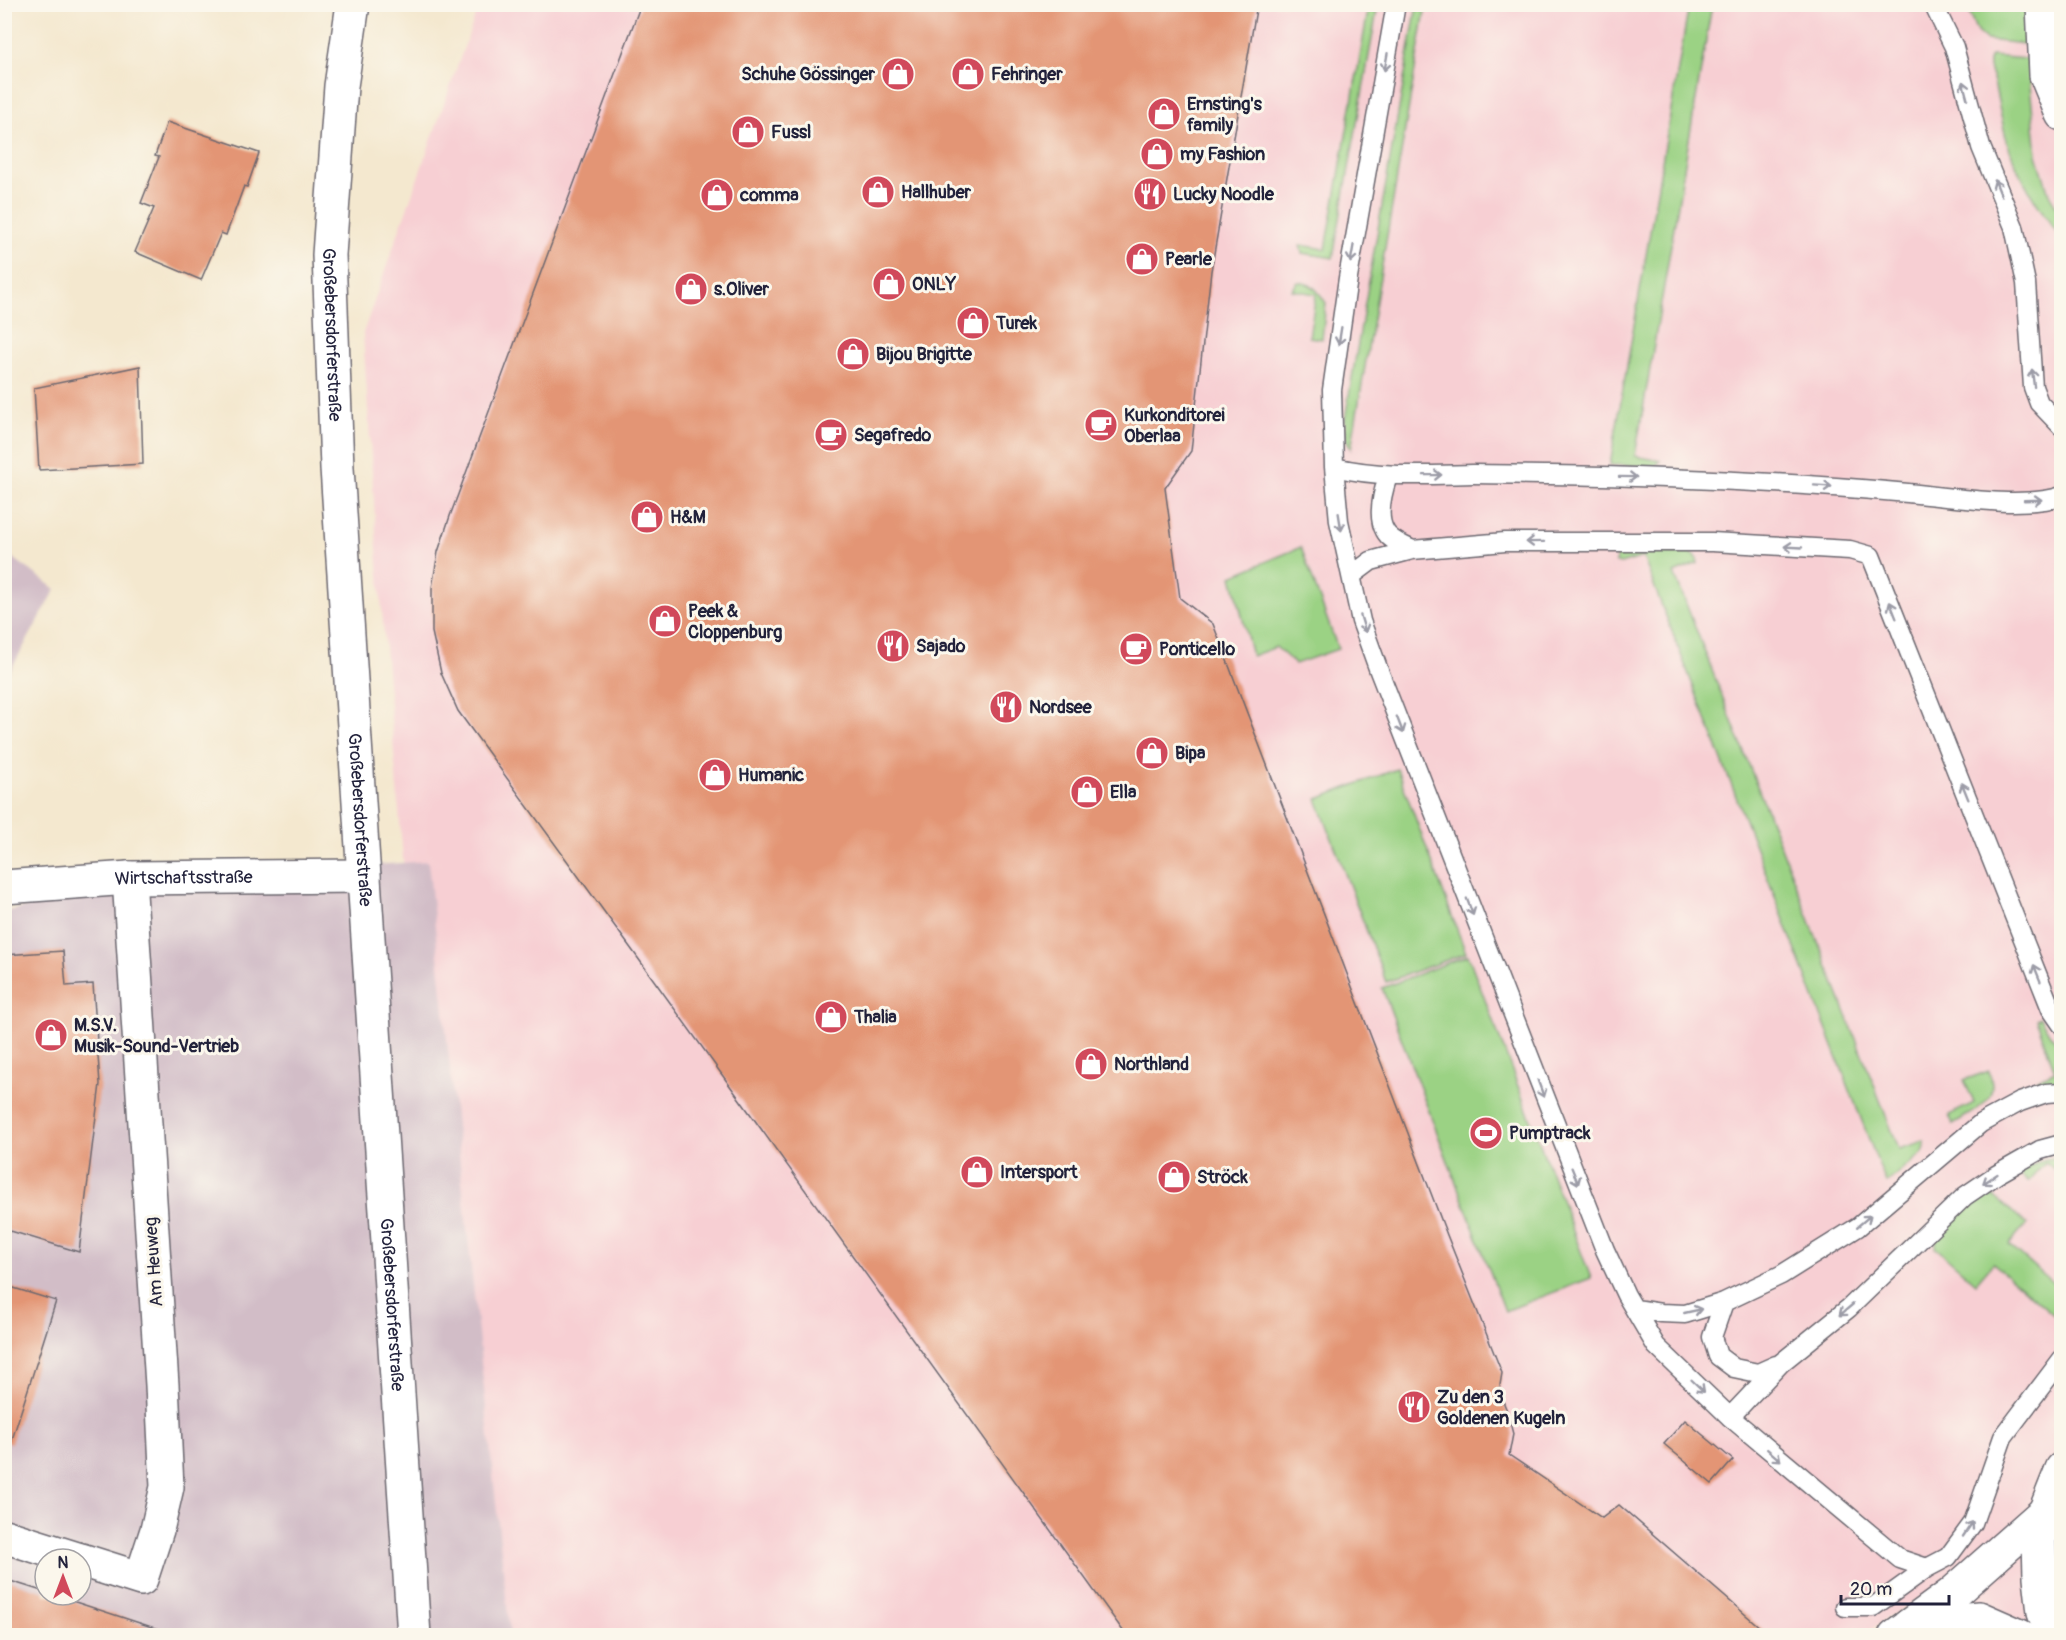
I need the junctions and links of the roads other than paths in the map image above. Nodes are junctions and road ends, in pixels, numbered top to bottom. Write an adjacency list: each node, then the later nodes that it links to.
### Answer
1 (353, 4): 12 (street, Großebersdorferstraße)
2 (1396, 4): 7 (lane, one-way to 7)
3 (1933, 4): 6 (lane, one-way to 3)
4 (2043, 4): 5 (street)
5 (2061, 114)
6 (2061, 427)
7 (1334, 466): 8 (lane); 11 (lane, one-way to 11)
8 (1388, 476): 9 (lane, one-way to 9); 10 (lane)
9 (2061, 496)
10 (1412, 550): 11 (lane); 15 (lane, one-way to 10)
11 (1351, 576): 19 (lane, one-way to 19)
12 (364, 876): 13 (street, Wirtschaftsstraße); 31 (street, Großebersdorferstraße)
13 (129, 879): 14 (street, Wirtschaftsstraße); 27 (street, Am Heuweg)
14 (4, 887)
15 (2061, 1025)
16 (2061, 1092): 18 (lane, one-way to 16)
17 (2061, 1144): 21 (lane, one-way to 21)
18 (1724, 1302): 19 (lane, one-way to 18); 21 (lane)
19 (1635, 1309): 22 (lane, one-way to 22)
20 (2061, 1359): 28 (lane, one-way to 20)
21 (1781, 1363): 22 (lane)
22 (1730, 1417): 28 (lane, one-way to 28)
23 (2061, 1468): 24 (street)
24 (2045, 1512): 30 (street); 33 (street)
25 (4, 1536): 26 (street, Am Heuweg)
26 (38, 1547)
27 (93, 1564)
28 (1926, 1568): 29 (lane)
29 (1845, 1607)
30 (1901, 1630): 32 (street)
31 (414, 1635)
32 (2020, 1635)
33 (2055, 1635)

